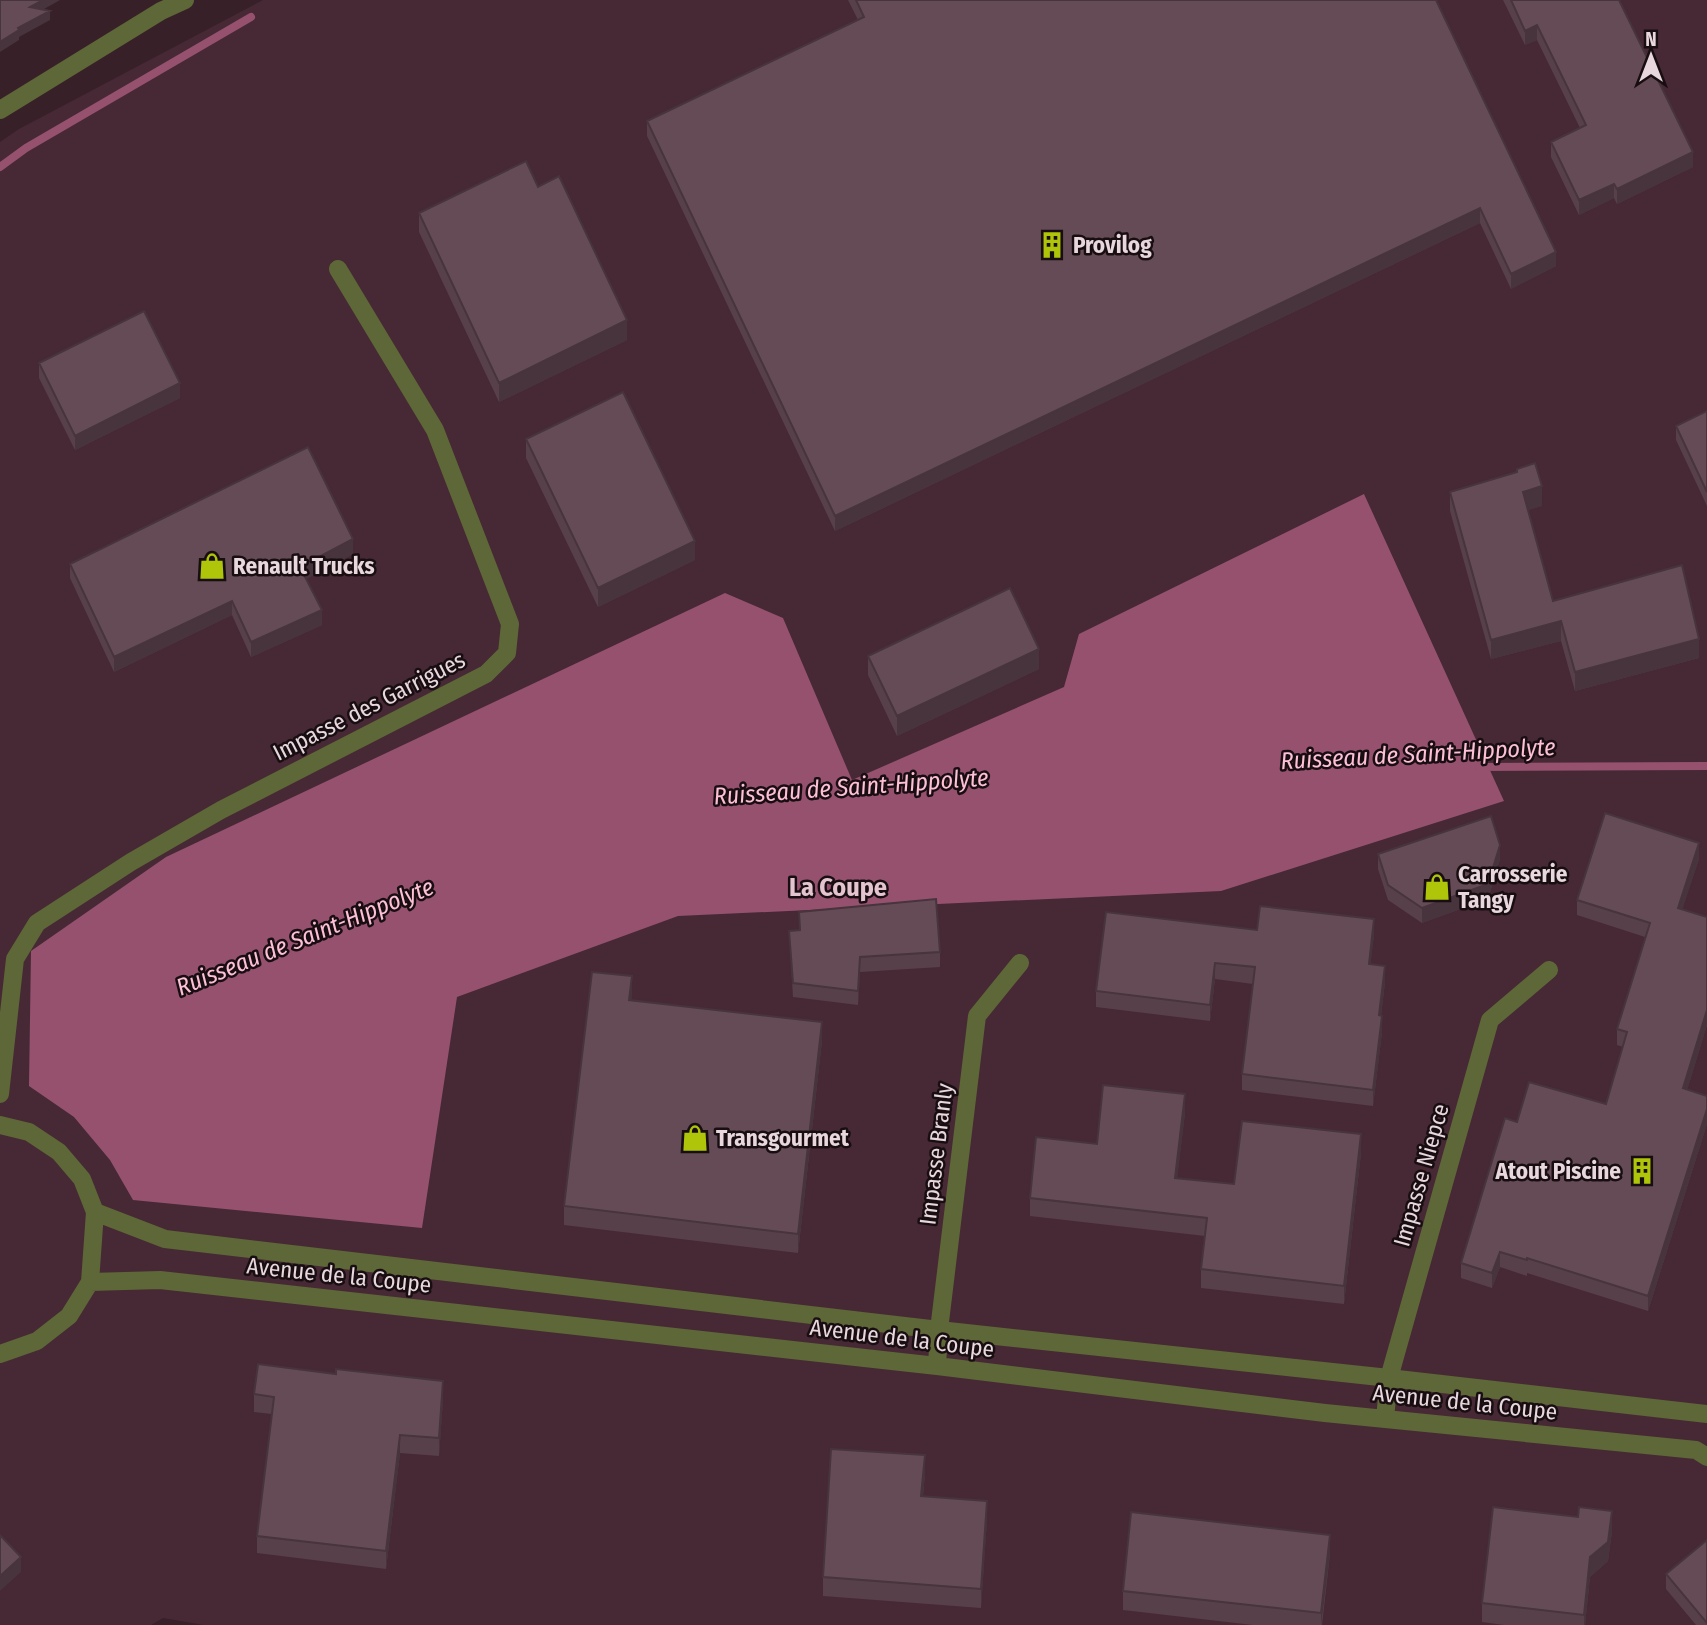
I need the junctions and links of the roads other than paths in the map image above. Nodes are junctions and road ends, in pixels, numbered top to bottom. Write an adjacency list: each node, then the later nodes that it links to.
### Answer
1 (185, 0): 2 (street)
2 (158, 5): 3 (street)
3 (0, 110)
4 (338, 269): 7 (street, Impasse des Garrigues)
5 (1020, 963): 11 (street, Impasse Branly)
6 (1549, 970): 14 (street, Impasse Niepce)
7 (0, 1094)
8 (0, 1125): 9 (street)
9 (95, 1212): 10 (street); 11 (street, Avenue de la Coupe)
10 (90, 1282): 12 (street); 13 (street, Avenue de la Coupe)
11 (939, 1330): 13 (street, Impasse Branly); 14 (street, Avenue de la Coupe)
12 (0, 1354)
13 (937, 1366): 16 (street, Avenue de la Coupe)
14 (1389, 1378): 15 (street, Avenue de la Coupe); 16 (street, Impasse Niepce)
15 (1707, 1414)
16 (1385, 1418): 17 (street, Avenue de la Coupe)
17 (1707, 1457)

